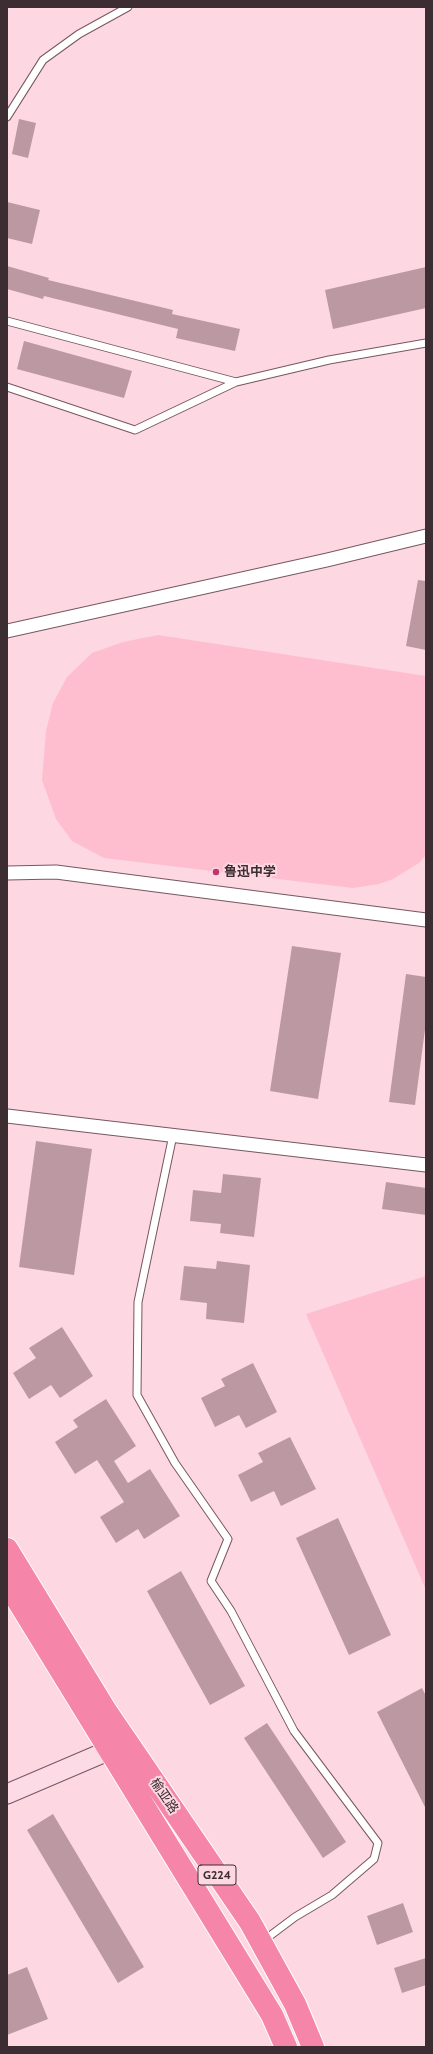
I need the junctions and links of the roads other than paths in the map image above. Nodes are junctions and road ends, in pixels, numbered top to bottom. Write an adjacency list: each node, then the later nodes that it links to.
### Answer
1 (128, 7): 2 (lane)
2 (7, 117)
3 (7, 321): 5 (lane)
4 (426, 343): 5 (lane)
5 (236, 382): 6 (lane)
6 (7, 387)
7 (426, 536): 8 (street)
8 (7, 631)
9 (7, 873): 10 (street)
10 (426, 920)
11 (7, 1116): 12 (street)
12 (173, 1135): 13 (street); 18 (lane)
13 (426, 1165)
14 (7, 1549): 18 (highway, 榆亚路 / G224)
15 (7, 1582): 16 (highway, 榆亚路 / G224)
16 (110, 1750): 17 (street); 19 (highway, 榆亚路 / G224)
17 (7, 1794)
18 (261, 1943): 20 (highway, 榆亚路 / G224)
19 (286, 2047)
20 (313, 2047)

